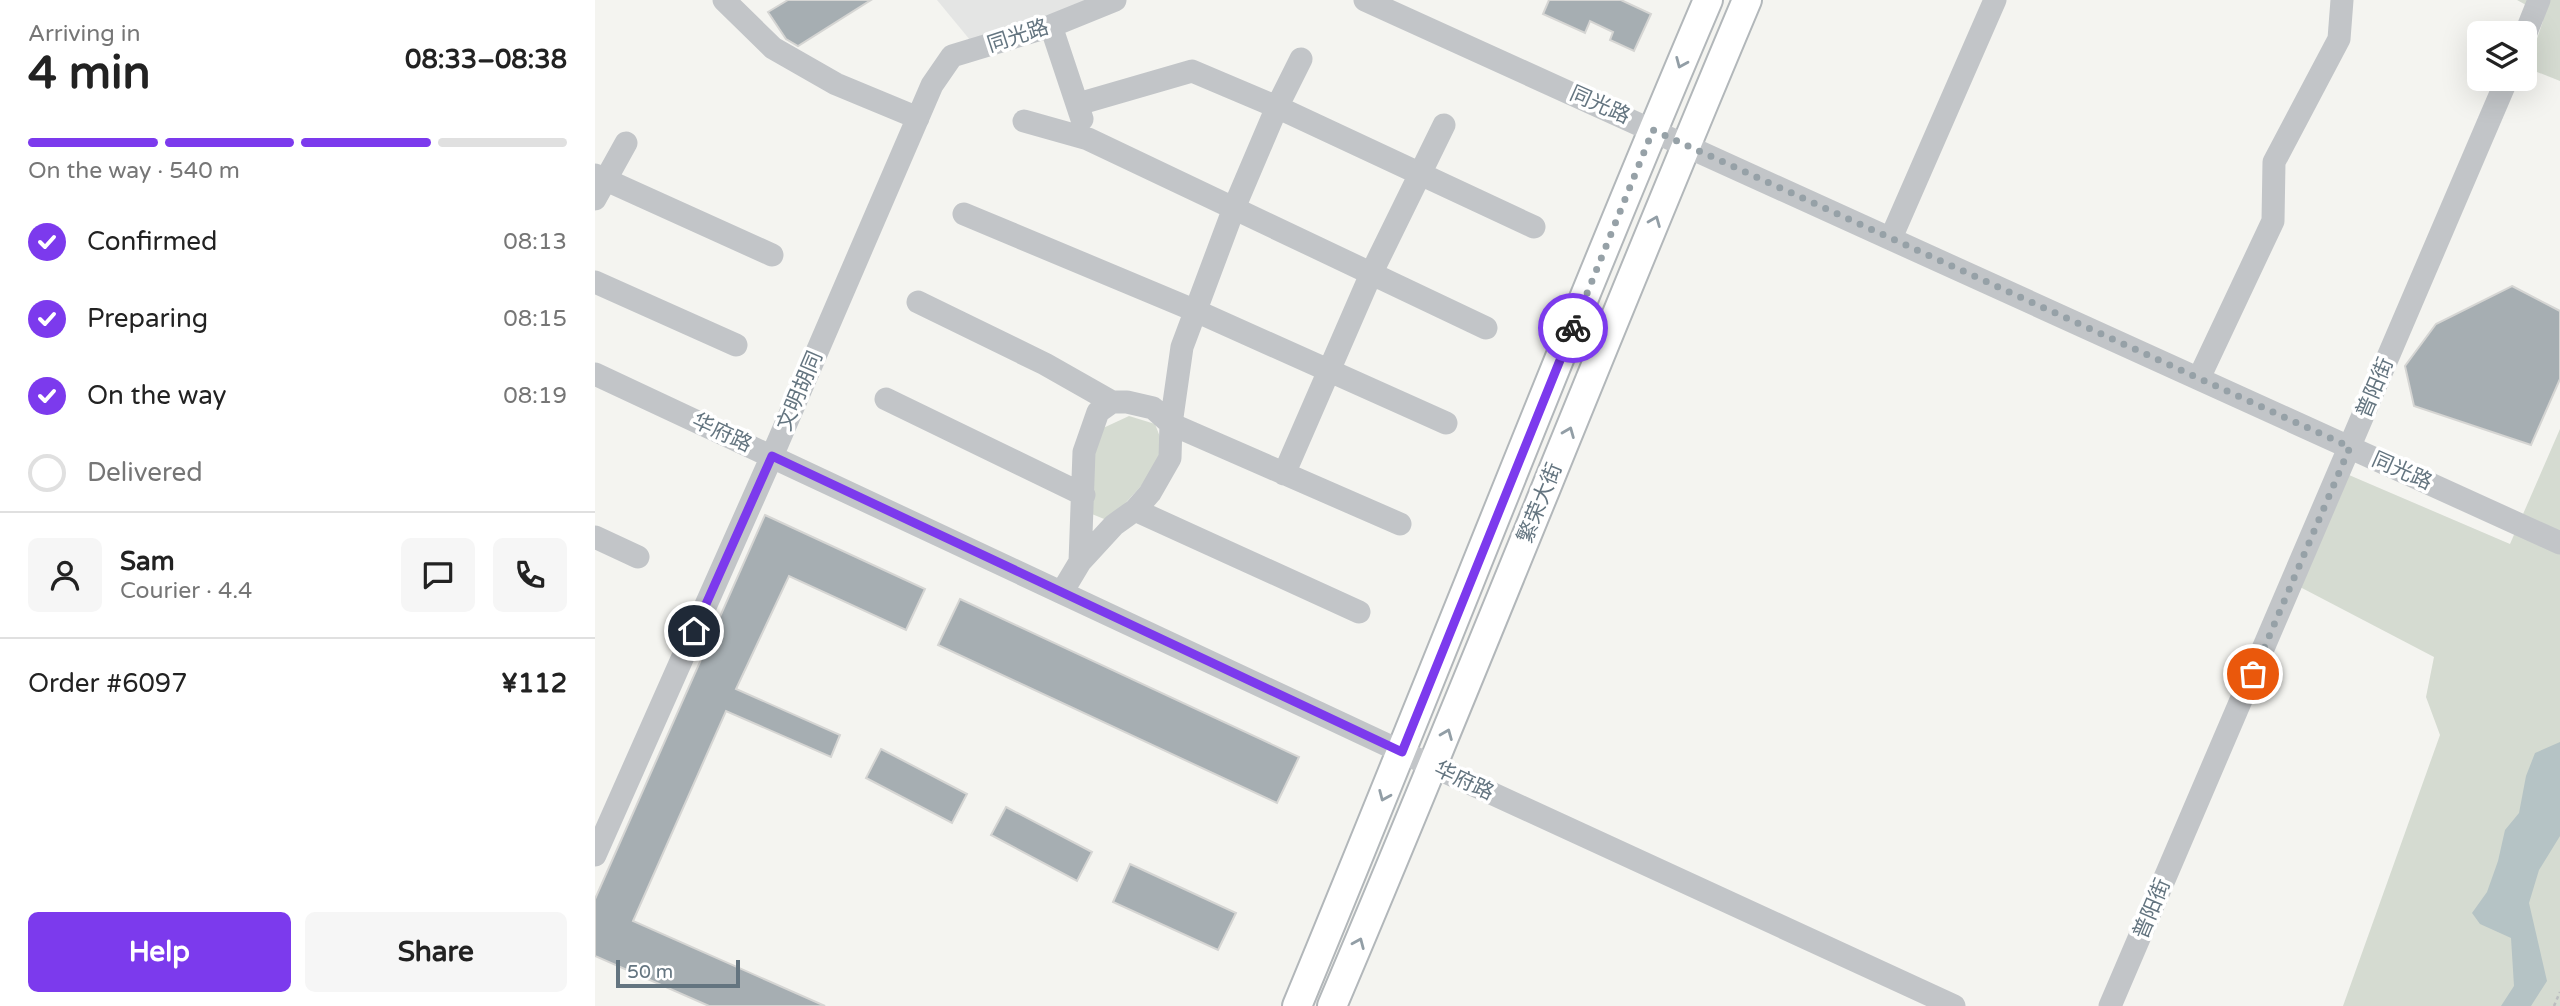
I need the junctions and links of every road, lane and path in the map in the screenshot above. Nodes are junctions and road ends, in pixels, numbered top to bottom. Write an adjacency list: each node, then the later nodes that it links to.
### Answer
1 (725, 0): 16 (street)
2 (1115, 0): 10 (street, 同光路)
3 (1365, 0): 19 (street, 同光路)
4 (1708, 0): 19 (main road, 繁荣大街, one-way to 19)
5 (1747, 0): 22 (main road, 繁荣大街)
6 (1995, 0): 28 (street)
7 (2342, 0): 38 (street)
8 (2539, 0): 9 (street)
9 (2531, 21)
10 (1051, 26): 12 (street, 同光路); 14 (street)
11 (1301, 59): 15 (street)
12 (932, 85): 16 (street, 文明胡同)
13 (2502, 91): 43 (street, 普阳街)
14 (1078, 104): 15 (street); 20 (street)
15 (1277, 107): 23 (street); 25 (street)
16 (918, 118): 44 (street, 文明胡同)
17 (1024, 121): 20 (street)
18 (1444, 125): 23 (street)
19 (1653, 130): 22 (street, 同光路); 55 (main road, 繁荣大街)
20 (1088, 139): 25 (street)
21 (626, 142): 24 (street)
22 (1686, 144): 28 (street, 同光路); 56 (main road, 繁荣大街, one-way to 22)
23 (1421, 174): 27 (street); 30 (street)
24 (598, 185): 29 (street)
25 (1234, 208): 30 (street); 33 (street)
26 (964, 214): 33 (street)
27 (1534, 227)
28 (1891, 238): 38 (street, 同光路)
29 (772, 255)
30 (1371, 274): 34 (street); 36 (street)
31 (595, 282): 35 (street)
32 (918, 302): 40 (street)
33 (1196, 311): 36 (street); 42 (street)
34 (1486, 328)
35 (736, 345)
36 (1328, 370): 41 (street); 45 (street)
37 (595, 374): 44 (street, 华府路)
38 (2199, 378): 43 (street, 同光路)
39 (886, 399): 46 (street)
40 (1112, 401): 42 (street); 46 (street)
41 (1446, 423)
42 (1171, 424): 45 (street); 47 (street)
43 (2350, 447): 50 (street, 同光路); 62 (street, 普阳街)
44 (772, 456): 53 (street, 华府路); 57 (street, 文明胡同)
45 (1284, 474): 48 (street)
46 (1084, 495): 52 (street)
47 (1135, 510): 52 (street); 54 (street)
48 (1400, 524)
49 (595, 537): 51 (street)
50 (2560, 542)
51 (638, 557)
52 (1080, 562): 53 (street)
53 (1062, 592): 55 (street, 华府路)
54 (1359, 612)
55 (1402, 752): 56 (street, 华府路); 59 (main road, 繁荣大街, one-way to 59)
56 (1434, 767): 60 (main road, 繁荣大街, one-way to 56); 61 (street, 华府路)
57 (595, 855)
58 (2560, 992): 63 (path)
59 (1297, 1006)
60 (1332, 1006)
61 (1954, 1006)
62 (2110, 1006)
63 (2554, 1006)

